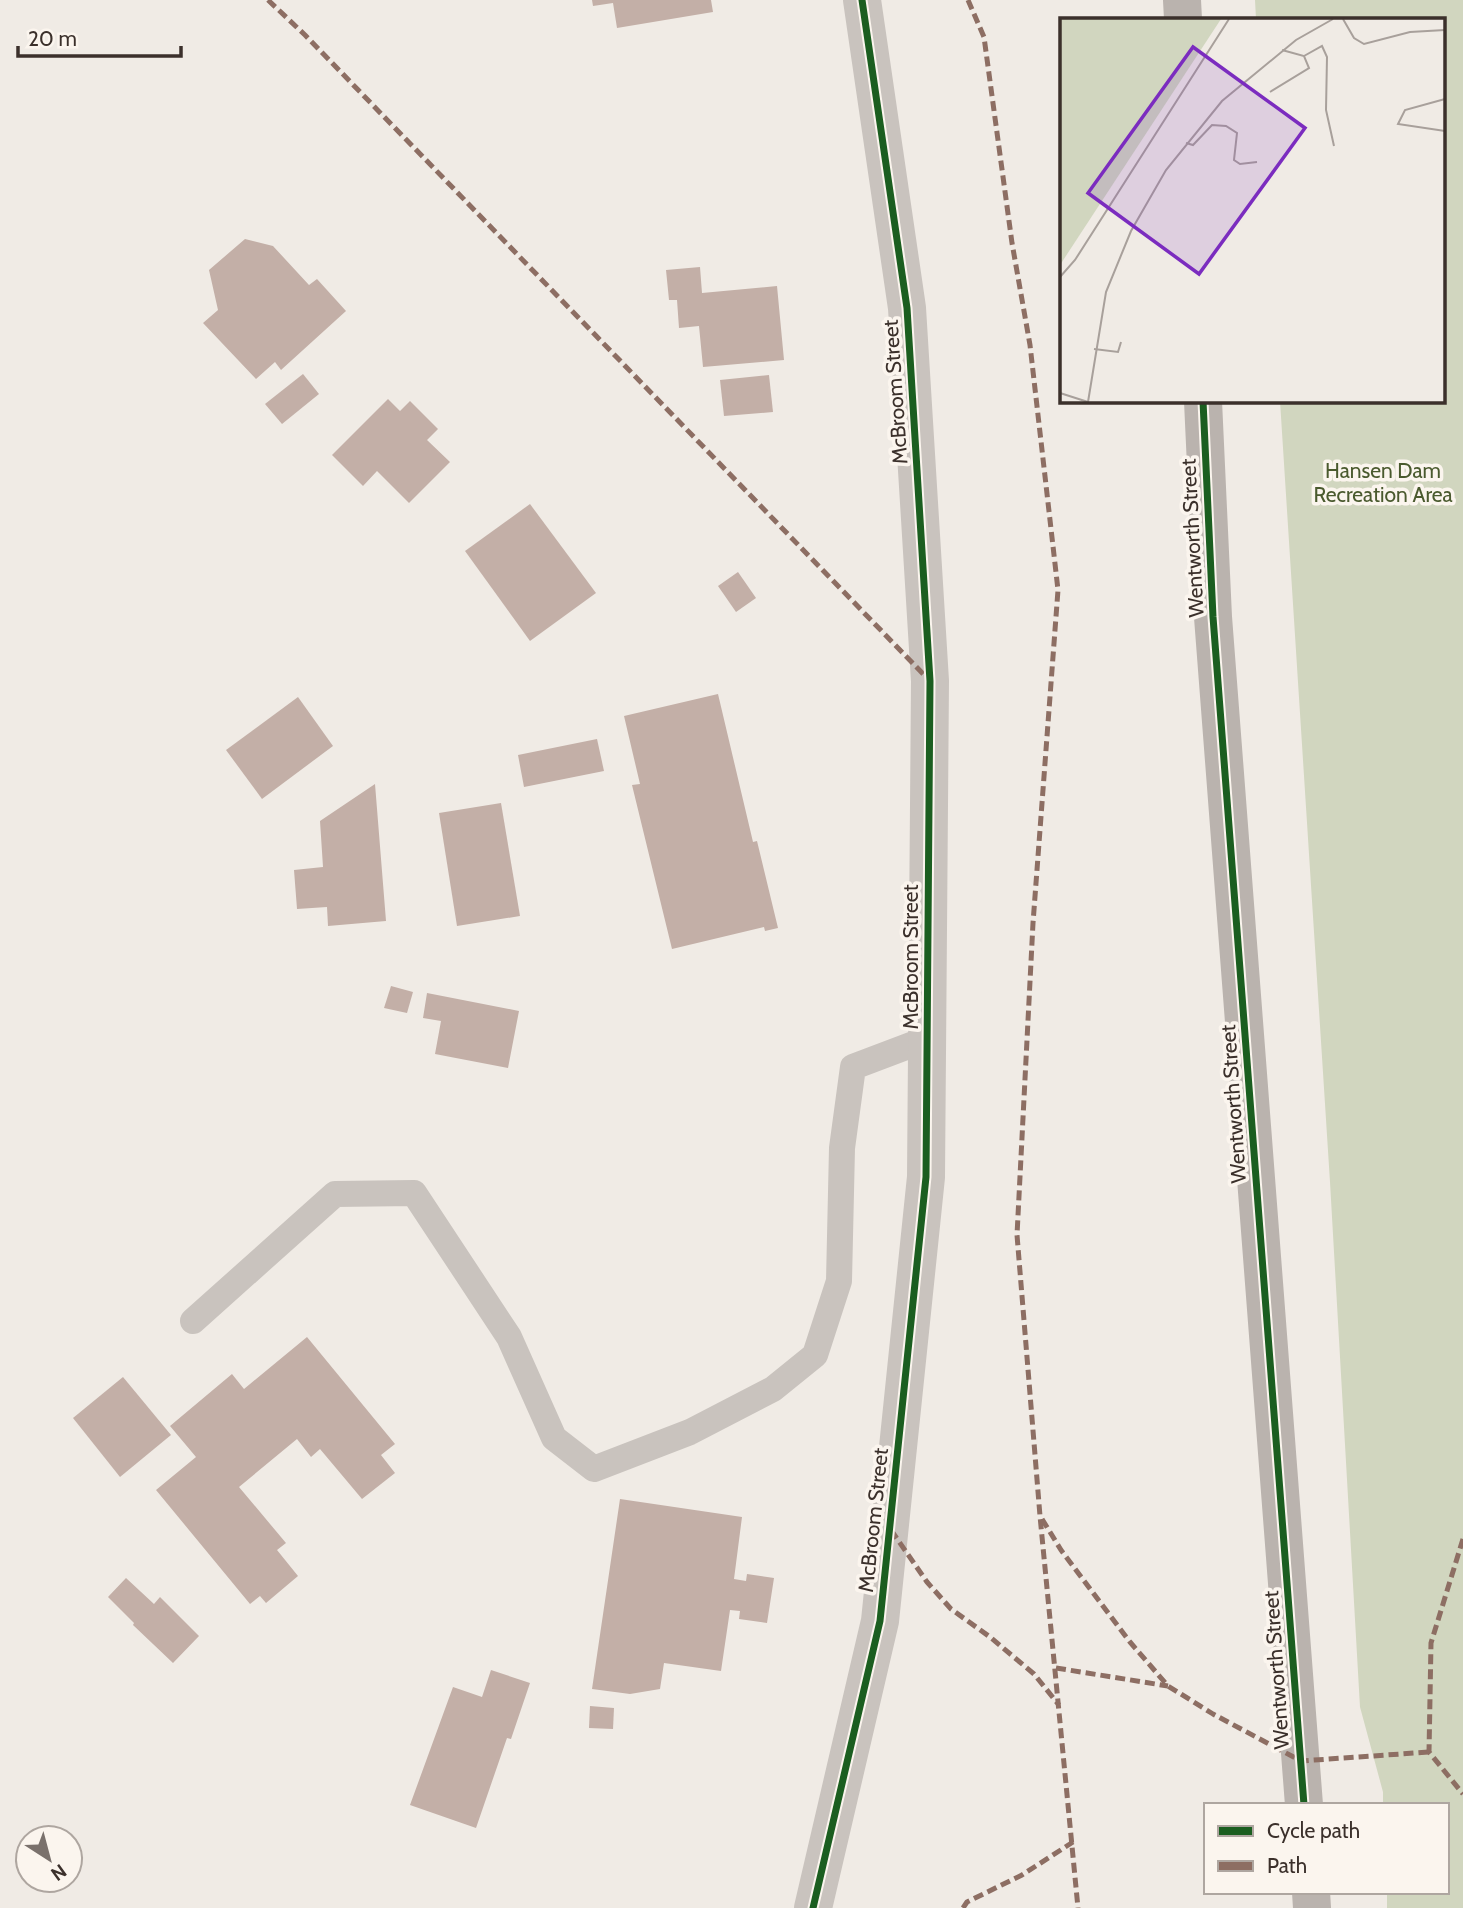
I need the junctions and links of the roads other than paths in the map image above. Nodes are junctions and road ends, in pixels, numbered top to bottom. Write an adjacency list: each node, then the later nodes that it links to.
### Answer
1 (862, 0): 5 (street, McBroom Street)
2 (1182, 0): 3 (main road)
3 (1183, 18)
4 (1203, 402): 7 (main road, Wentworth Street)
5 (927, 1040): 6 (lane); 8 (street, McBroom Street)
6 (193, 1321)
7 (1304, 1803)
8 (813, 1908)

